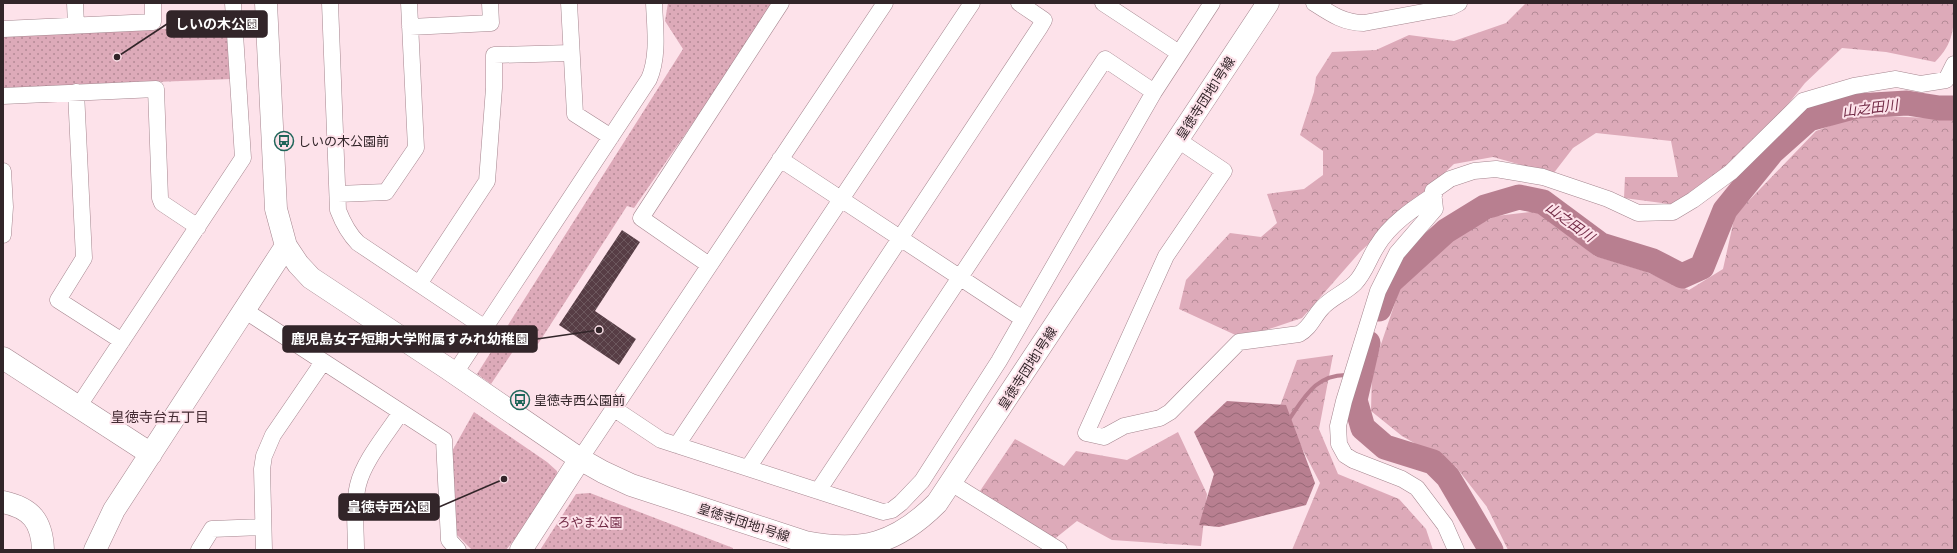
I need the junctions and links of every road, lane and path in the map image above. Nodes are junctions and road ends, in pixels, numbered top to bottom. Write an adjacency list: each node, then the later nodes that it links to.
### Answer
1 (75, 3): 20 (street)
2 (152, 3): 20 (street)
3 (233, 3): 36 (street)
4 (266, 3): 39 (street, 皇徳寺団地1号線)
5 (330, 3): 33 (street)
6 (409, 3): 21 (street)
7 (490, 3): 21 (street)
8 (569, 3): 23 (street)
9 (654, 3): 29 (street)
10 (782, 3): 40 (street)
11 (885, 3): 31 (street)
12 (972, 3): 35 (street)
13 (1019, 3): 38 (street)
14 (1103, 3): 19 (street)
15 (1212, 3): 24 (street)
16 (1268, 3): 30 (street, 皇徳寺団地1号線)
17 (1314, 3): 18 (street)
18 (1459, 3)
19 (1124, 9): 24 (street)
20 (76, 25): 22 (street)
21 (410, 27): 33 (street)
22 (3, 28)
23 (571, 53): 29 (street); 42 (street)
24 (1179, 53): 27 (street)
25 (1954, 64): 34 (street)
26 (76, 92): 28 (street); 36 (street); 46 (street)
27 (1154, 92): 41 (street); 44 (street)
28 (3, 96)
29 (611, 137): 45 (street)
30 (1178, 140): 34 (street); 57 (street, 皇徳寺団地1号線)
31 (780, 159): 35 (street); 40 (street)
32 (3, 171): 37 (street)
33 (338, 194): 42 (street)
34 (1434, 195): 69 (street)
35 (841, 199): 38 (street); 53 (street)
36 (198, 227): 46 (street)
37 (3, 235)
38 (900, 238): 41 (street); 56 (street)
39 (286, 246): 43 (street); 49 (street, 皇徳寺団地1号線)
40 (709, 265): 51 (street)
41 (959, 278): 44 (street); 58 (street)
42 (419, 284): 45 (street)
43 (244, 310): 48 (street); 54 (street)
44 (1022, 320): 58 (street)
45 (485, 328): 49 (street)
46 (122, 341): 50 (street)
47 (3, 358): 50 (street)
48 (323, 362): 52 (street); 60 (street)
49 (455, 373): 55 (street, 皇徳寺団地1号線)
50 (78, 407): 54 (street)
51 (613, 408): 53 (street); 55 (street)
52 (401, 412): 65 (street); 66 (street)
53 (677, 445): 56 (street)
54 (151, 454): 62 (street)
55 (580, 459): 57 (street, 皇徳寺団地1号線); 67 (street)
56 (748, 468): 58 (street)
57 (951, 483): 68 (street)
58 (818, 491)
59 (3, 502): 61 (street)
60 (263, 527): 63 (street); 64 (street)
61 (43, 550)
62 (95, 550)
63 (199, 550)
64 (264, 550)
65 (356, 550)
66 (458, 550)
67 (521, 550)
68 (1059, 550)
69 (1456, 550)

